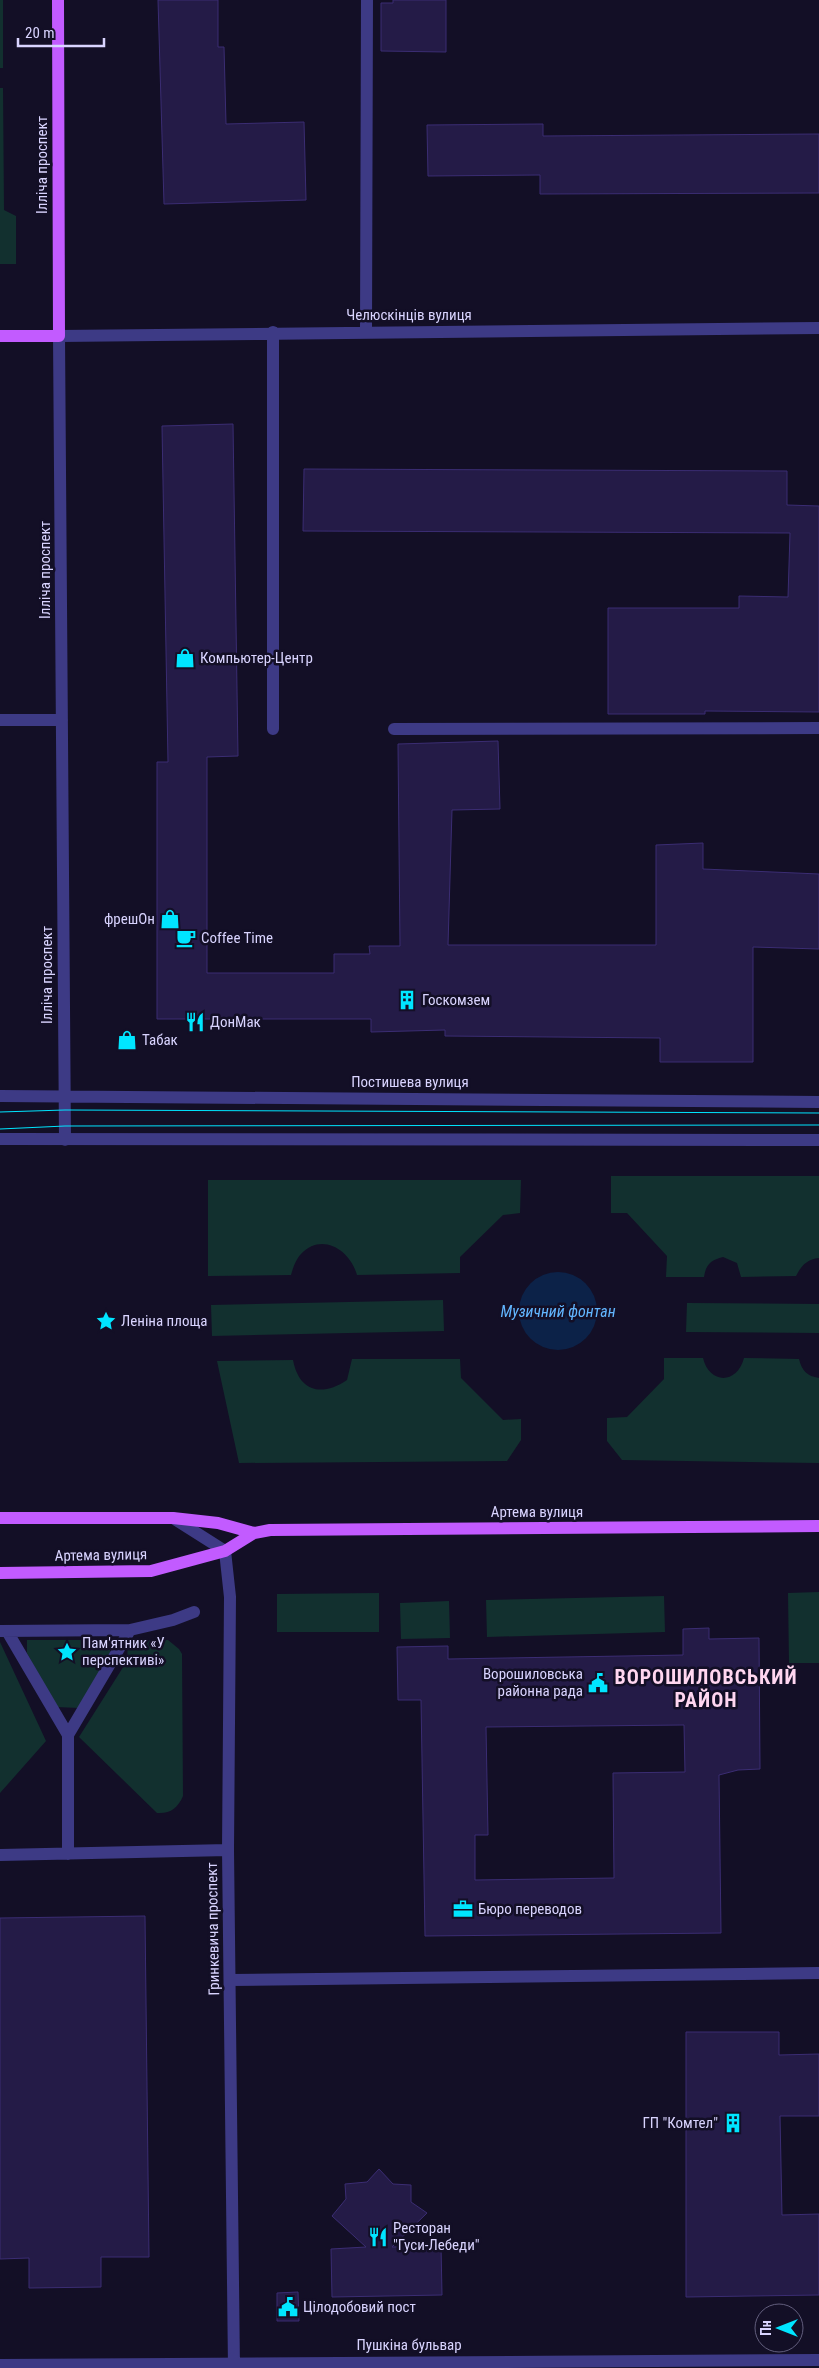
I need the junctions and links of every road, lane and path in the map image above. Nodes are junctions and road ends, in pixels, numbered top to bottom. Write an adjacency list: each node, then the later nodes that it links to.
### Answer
1 (58, 0): 7 (main road, Ілліча проспект)
2 (367, 0): 5 (street)
3 (819, 328): 5 (street, Челюскінців вулиця)
4 (273, 332): 5 (street, Челюскінців вулиця); 7 (street, Челюскінців вулиця); 11 (street)
5 (366, 332)
6 (0, 336): 7 (main road, Челюскінців вулиця)
7 (59, 336): 9 (street, Ілліча проспект)
8 (0, 720): 9 (street)
9 (62, 720): 14 (street, Ілліча проспект)
10 (819, 728): 12 (street)
11 (273, 729)
12 (394, 729)
13 (0, 1096): 14 (street, Постишева вулиця)
14 (64, 1096): 15 (street, Постишева вулиця); 17 (street, Ілліча проспект)
15 (819, 1102)
16 (0, 1139): 17 (street)
17 (65, 1140): 18 (street)
18 (819, 1140)
19 (0, 1518): 20 (main road, Артема вулиця)
20 (173, 1518): 22 (main road, Артема вулиця); 23 (street)
21 (819, 1526): 22 (main road, Артема вулиця)
22 (254, 1533): 23 (main road, Артема вулиця)
23 (225, 1550): 24 (main road, Артема вулиця); 29 (street, Гринкевича проспект)
24 (0, 1573)
25 (194, 1612): 26 (street)
26 (130, 1630): 27 (street); 28 (street)
27 (4, 1631): 28 (street)
28 (68, 1735): 30 (street)
29 (228, 1850): 30 (street); 33 (street, Гринкевича проспект)
30 (68, 1854): 31 (street)
31 (0, 1855)
32 (819, 1973): 33 (street)
33 (231, 1980): 36 (street, Гринкевича проспект)
34 (819, 2360): 36 (street, Пушкіна бульвар)
35 (0, 2365): 36 (street, Пушкіна бульвар)
36 (234, 2365)

